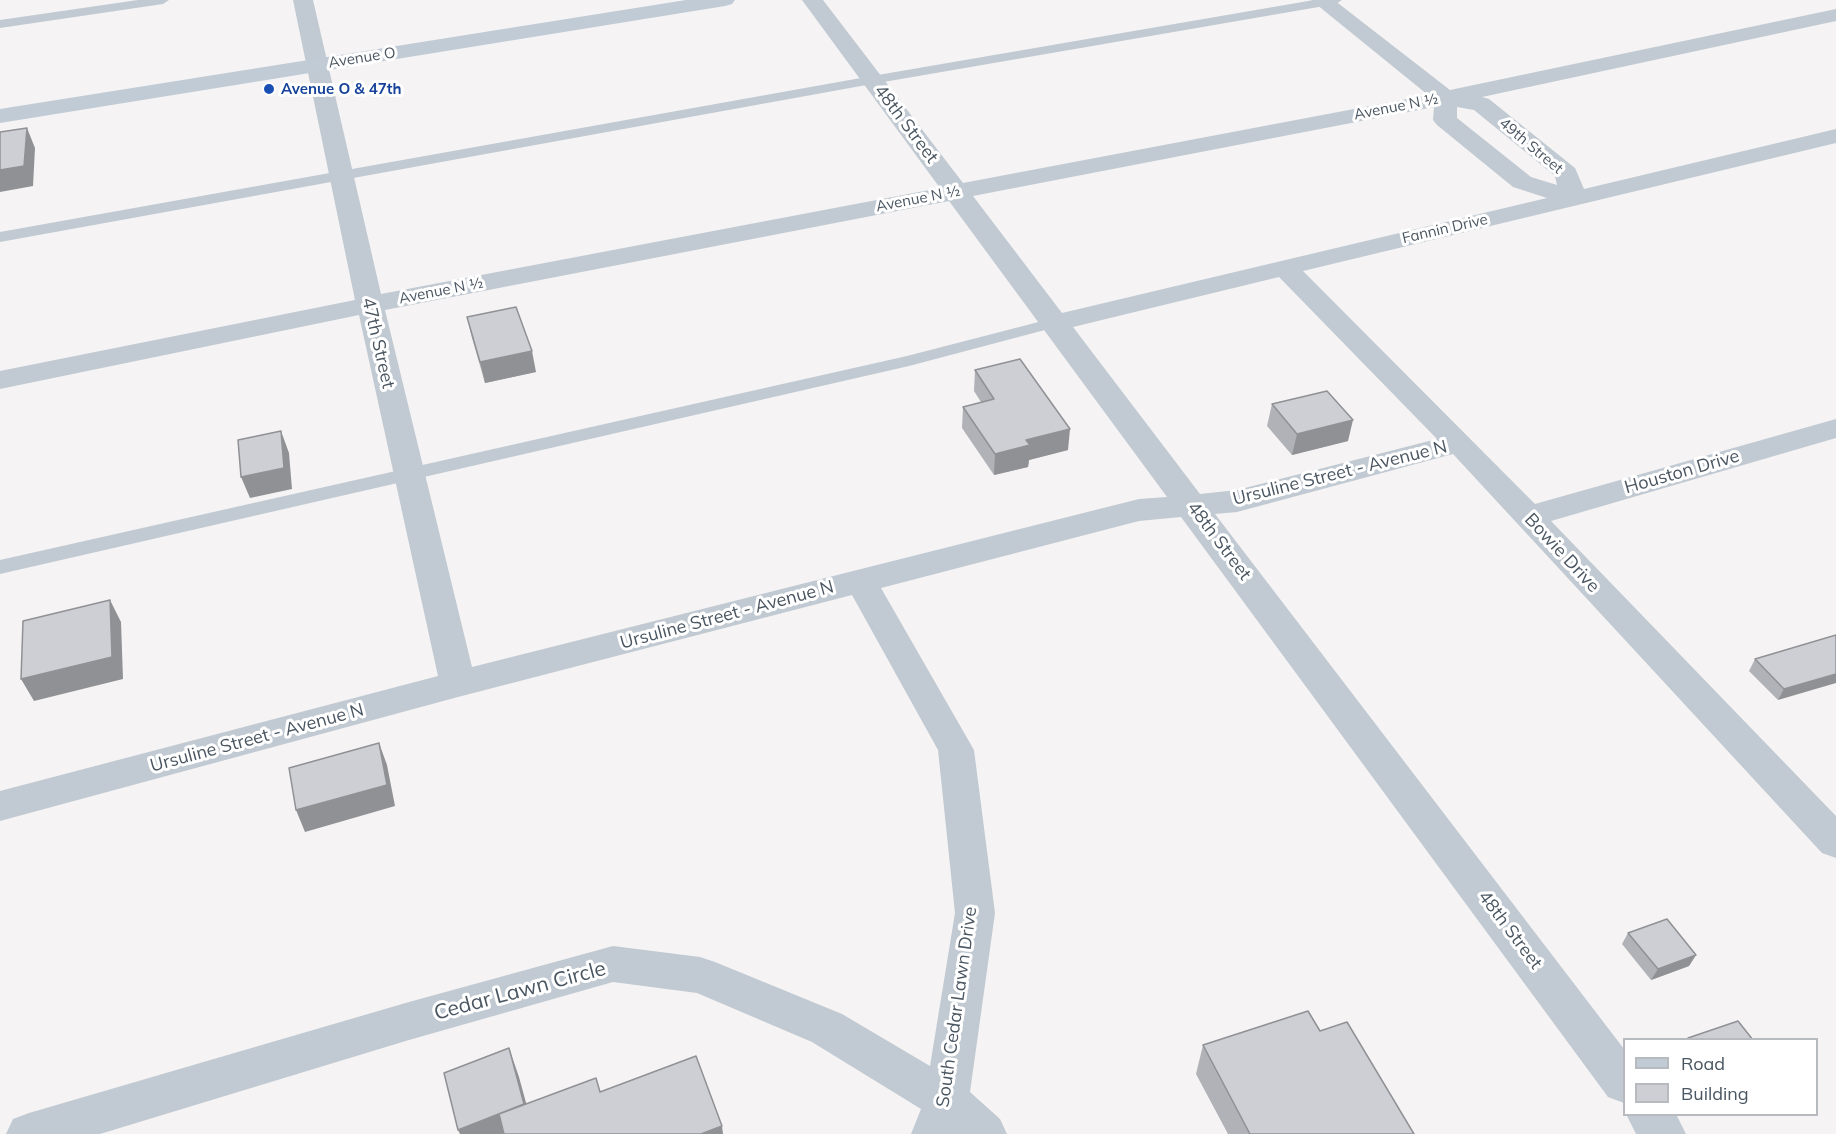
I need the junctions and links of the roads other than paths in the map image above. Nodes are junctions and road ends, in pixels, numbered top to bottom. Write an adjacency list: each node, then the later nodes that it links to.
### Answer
1 (163, 0): 9 (lane)
2 (303, 0): 10 (street, 47th Street)
3 (725, 0): 10 (main road, Avenue O)
4 (812, 0): 11 (street, 48th Street)
5 (1827, 0): 7 (street)
6 (1327, 1): 11 (lane); 12 (street, 49th Street)
7 (1836, 5)
8 (1836, 15): 12 (street, Avenue N ½)
9 (0, 24)
10 (315, 66): 13 (main road, Avenue O); 15 (street, 47th Street)
11 (872, 80): 15 (lane); 16 (street, 48th Street)
12 (1446, 98): 16 (street, Avenue N ½); 17 (street, 49th Street); 17 (street, 49th Street)
13 (0, 116)
14 (1834, 138): 17 (street, Fannin Drive)
15 (340, 176): 18 (lane); 20 (street, 47th Street)
16 (958, 192): 20 (street, Avenue N ½); 21 (street, 48th Street)
17 (1574, 198): 19 (street, Fannin Drive)
18 (0, 237)
19 (1284, 267): 21 (street, Fannin Drive); 24 (street, Bowie Drive)
20 (369, 305): 22 (street, Avenue N ½); 25 (street, 47th Street)
21 (1054, 323): 25 (lane); 26 (street, 48th Street)
22 (0, 380)
23 (1836, 428): 27 (street, Houston Drive)
24 (1458, 443): 26 (street, Ursuline Street - Avenue N); 27 (street, Bowie Drive)
25 (408, 473): 28 (lane); 30 (street, 47th Street)
26 (1192, 504): 29 (street, Ursuline Street - Avenue N); 33 (street, 48th Street)
27 (1528, 517): 32 (street, Bowie Drive)
28 (0, 567)
29 (860, 580): 30 (street, Ursuline Street - Avenue N); 35 (street, South Cedar Lawn Drive)
30 (458, 684): 31 (street, Ursuline Street - Avenue N)
31 (0, 806)
32 (1836, 842)
33 (1623, 1082)
34 (1650, 1116): 38 (street)
35 (941, 1117): 36 (street, Cedar Lawn Circle); 37 (street, Cedar Lawn Circle)
36 (28, 1134)
37 (984, 1134)
38 (1663, 1134)

